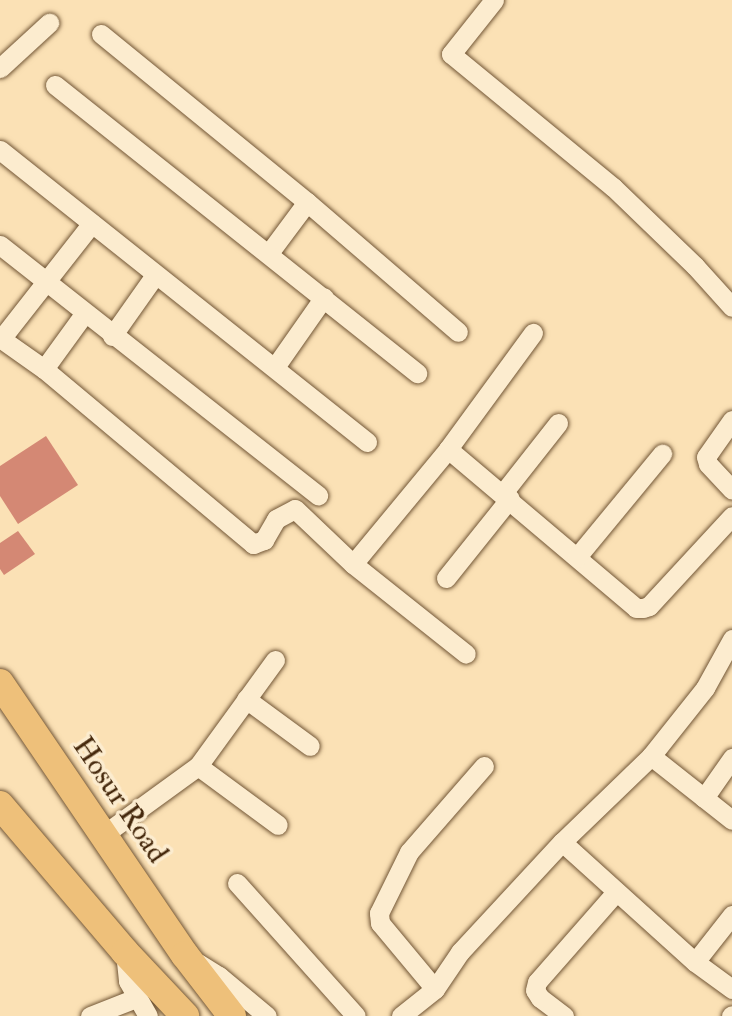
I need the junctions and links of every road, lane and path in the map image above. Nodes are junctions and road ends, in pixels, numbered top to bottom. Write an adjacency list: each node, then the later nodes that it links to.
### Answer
1 (494, 0): 14 (street)
2 (49, 23): 4 (street)
3 (101, 34): 7 (street)
4 (0, 68)
5 (55, 85): 10 (street)
6 (0, 150): 8 (street)
7 (307, 202): 10 (street); 16 (street)
8 (92, 223): 11 (street); 12 (street)
9 (0, 245): 12 (street)
10 (269, 253): 13 (street)
11 (155, 275): 18 (street); 20 (street)
12 (45, 282): 15 (street); 19 (street)
13 (324, 297): 20 (street); 22 (street)
14 (732, 307)
15 (84, 314): 18 (street); 21 (street)
16 (458, 332)
17 (533, 333): 26 (street)
18 (112, 336): 29 (street)
19 (1, 339): 21 (street)
20 (275, 366): 25 (street)
21 (44, 369): 33 (street)
22 (417, 373)
23 (732, 420): 28 (street)
24 (558, 423): 30 (street)
25 (367, 442)
26 (448, 449): 30 (street); 33 (street)
27 (662, 454): 32 (street)
28 (732, 490)
29 (318, 495)
30 (506, 496): 32 (street); 34 (street)
31 (732, 516): 32 (street)
32 (577, 556)
33 (354, 564): 36 (street)
34 (446, 578)
35 (732, 639): 41 (street)
36 (466, 654)
37 (275, 660): 39 (street)
38 (0, 683): 49 (highway, Hosur Road)
39 (246, 699): 40 (street); 43 (street)
40 (310, 746)
41 (651, 756): 45 (street); 50 (street)
42 (732, 758): 45 (street)
43 (198, 766): 48 (street); 49 (street)
44 (484, 766): 57 (street)
45 (704, 798): 47 (street)
46 (0, 805): 54 (highway)
47 (732, 820)
48 (278, 825)
49 (103, 835): 55 (highway, Hosur Road)
50 (562, 842): 52 (street); 57 (street)
51 (237, 883): 65 (street)
52 (615, 892): 56 (street); 67 (street)
53 (732, 915): 56 (street)
54 (125, 952): 59 (street); 62 (highway)
55 (185, 955): 63 (highway, Hosur Road); 64 (street)
56 (695, 962): 58 (street)
57 (435, 989): 66 (street)
58 (732, 989)
59 (136, 998): 60 (street); 61 (street)
60 (90, 1016)
61 (148, 1016)
62 (185, 1016)
63 (232, 1016)
64 (267, 1016)
65 (356, 1016)
66 (401, 1016)
67 (564, 1016)

